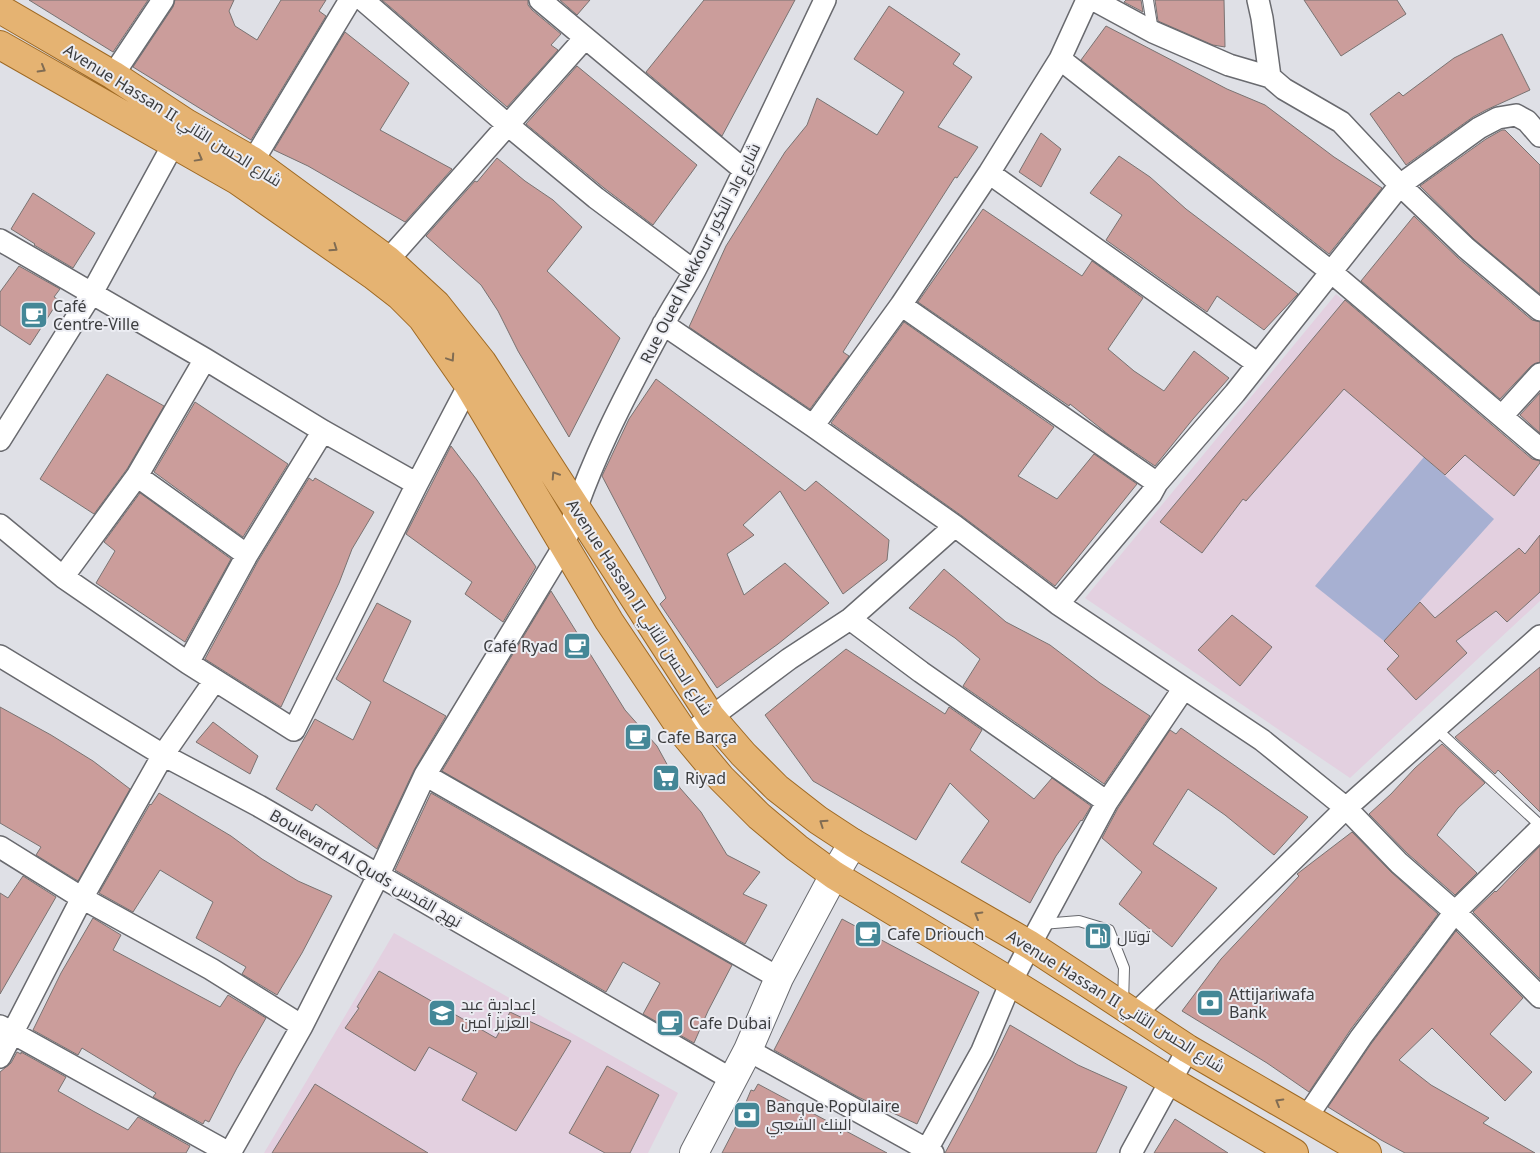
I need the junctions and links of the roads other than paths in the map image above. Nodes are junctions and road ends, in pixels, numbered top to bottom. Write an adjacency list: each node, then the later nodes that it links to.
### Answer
1 (163, 0): 15 (street)
2 (350, 0): 20 (street)
3 (540, 0): 12 (street)
4 (825, 0): 21 (street, Rue Oued Nekkour شارع واد النکور)
5 (1088, 0): 14 (street)
6 (1094, 0): 11 (street)
7 (1148, 0): 11 (lane)
8 (1258, 0): 16 (street)
9 (372, 3): 17 (street)
10 (0, 9): 15 (main road, Avenue Hassan II شارع الحسن الثاني)
11 (1153, 32): 16 (street)
12 (585, 38): 17 (street); 21 (street)
13 (0, 45): 18 (main road, Avenue Hassan II شارع الحسن الثاني, one-way to 18)
14 (1060, 59): 22 (street); 27 (street)
15 (113, 75): 18 (main road, Avenue Hassan II شارع الحسن الثاني)
16 (1270, 77): 23 (street)
17 (509, 126): 25 (street); 26 (street)
18 (179, 134): 20 (main road, Avenue Hassan II شارع الحسن الثاني); 28 (street); 34 (main road, Avenue Hassan II شارع الحسن الثاني, one-way to 34)
19 (1540, 136): 23 (street)
20 (252, 161): 25 (main road, Avenue Hassan II شارع الحسن الثاني)
21 (744, 170): 26 (street, Rue Oued Nekkour شارع واد النکور)
22 (989, 173): 29 (street); 33 (street)
23 (1400, 185): 27 (street); 30 (street)
24 (0, 240): 28 (street)
25 (388, 260): 34 (main road, Avenue Hassan II شارع الحسن الثاني)
26 (694, 271): 31 (street, Rue Oued Nekkour شارع واد النکور)
27 (1330, 271): 33 (street); 36 (street)
28 (92, 293): 32 (street); 39 (street)
29 (901, 305): 37 (street); 42 (street)
30 (1540, 310)
31 (663, 324): 37 (street); 44 (street, Rue Oued Nekkour شارع واد النکور)
32 (205, 359): 38 (street); 41 (street)
33 (1258, 364): 42 (street)
34 (475, 373): 43 (street); 44 (main road, Avenue Hassan II شارع الحسن الثاني, one-way to 34); 47 (main road, Avenue Hassan II شارع الحسن الثاني)
35 (1540, 374): 36 (street)
36 (1502, 416): 40 (street)
37 (813, 426): 46 (street)
38 (323, 431): 43 (street); 48 (street)
39 (0, 440)
40 (1540, 449)
41 (136, 476): 48 (street); 49 (street)
42 (1157, 483): 50 (street)
43 (417, 484): 55 (street)
44 (576, 507): 47 (street, Rue Oued Nekkour شارع واد النکور); 57 (main road, Avenue Hassan II شارع الحسن الثاني)
45 (0, 525): 49 (street)
46 (955, 526): 50 (street); 51 (street)
47 (564, 546): 59 (main road, Avenue Hassan II شارع الحسن الثاني); 61 (street, Rue Oued Nekkour شارع واد النکور)
48 (247, 555): 54 (street)
49 (63, 577): 54 (street)
50 (1058, 604): 56 (street)
51 (850, 619): 57 (street); 62 (street)
52 (1540, 636): 58 (street)
53 (0, 656): 60 (street, Boulevard Al Quds نهج القدس)
54 (188, 663): 55 (street)
55 (215, 680): 60 (street)
56 (1184, 688): 62 (street); 63 (street)
57 (711, 717): 59 (street); 66 (main road, Avenue Hassan II شارع الحسن الثاني, one-way to 57)
58 (1436, 729): 63 (street); 64 (lane)
59 (686, 736): 69 (main road, Avenue Hassan II شارع الحسن الثاني)
60 (163, 755): 68 (street, Boulevard Al Quds نهج القدس); 70 (street)
61 (425, 775): 68 (street, Rue Oued Nekkour شارع واد النکور); 73 (street)
62 (1107, 802): 72 (street)
63 (1346, 808): 71 (street); 76 (street)
64 (1540, 824)
65 (1540, 829): 71 (street)
66 (853, 843): 69 (street); 72 (main road, Avenue Hassan II شارع الحسن الثاني, one-way to 66)
67 (0, 847): 70 (street)
68 (379, 874): 77 (street, Rue Oued Nekkour شارع واد النکور); 82 (street, Boulevard Al Quds نهج القدس)
69 (834, 875): 73 (street); 74 (main road, Avenue Hassan II شارع الحسن الثاني)
70 (82, 898): 77 (street); 78 (street)
71 (1455, 912): 75 (street); 84 (street)
72 (1035, 934): 74 (street); 76 (main road, Avenue Hassan II شارع الحسن الثاني); 76 (lane)
73 (779, 978): 80 (street)
74 (1011, 982): 83 (main road, Avenue Hassan II شارع الحسن الثاني); 85 (street)
75 (1540, 997)
76 (1128, 1011): 79 (main road, Avenue Hassan II شارع الحسن الثاني)
77 (302, 1026): 86 (street, Rue Oued Nekkour شارع واد النکور)
78 (6, 1031): 81 (street); 86 (street)
79 (1188, 1049): 83 (street); 84 (main road, Avenue Hassan II شارع الحسن الثاني, one-way to 79)
80 (748, 1050): 82 (street); 85 (street)
81 (0, 1057)
82 (733, 1080): 87 (street)
83 (1171, 1081): 88 (street); 89 (main road, Avenue Hassan II شارع الحسن الثاني)
84 (1306, 1118): 90 (main road, Avenue Hassan II شارع الحسن الثاني)
85 (928, 1152)
86 (230, 1153)
87 (694, 1153)
88 (1131, 1153)
89 (1294, 1153)
90 (1367, 1153)

